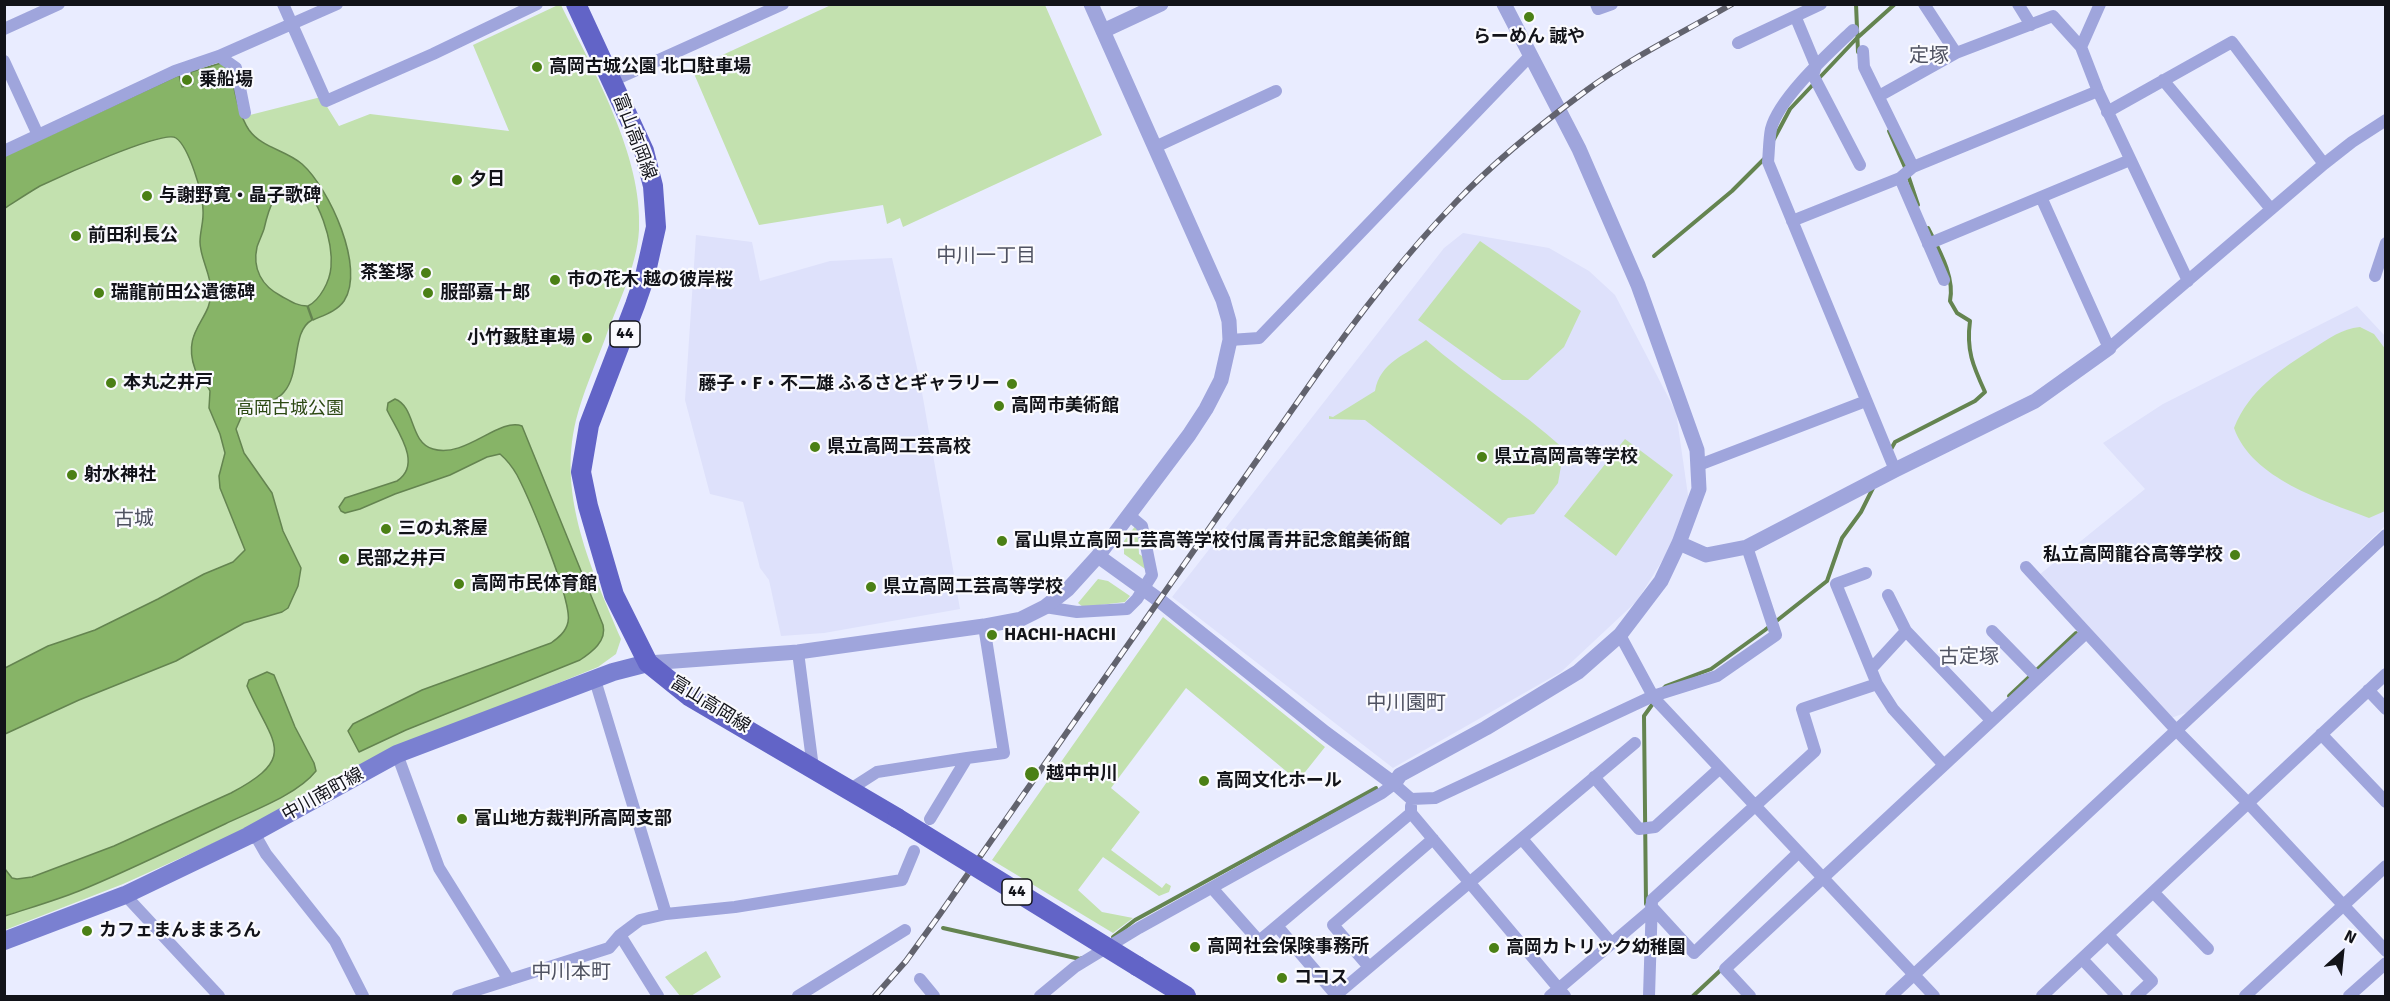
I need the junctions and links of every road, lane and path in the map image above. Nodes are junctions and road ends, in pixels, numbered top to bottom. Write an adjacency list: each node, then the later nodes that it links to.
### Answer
1 (59, 4): 19 (street)
2 (283, 4): 17 (street)
3 (337, 4): 17 (street)
4 (537, 4): 17 (street)
5 (576, 4): 31 (main road, 富山高岡線 / 44)
6 (783, 4): 31 (street)
7 (1091, 4): 21 (street)
8 (1161, 4): 21 (street)
9 (1504, 4): 27 (street)
10 (1596, 4): 11 (street)
11 (1612, 4)
12 (1821, 4): 16 (street)
13 (1924, 4): 25 (street)
14 (2019, 4): 18 (street)
15 (2100, 4): 23 (street)
16 (1796, 18): 22 (street); 29 (street)
17 (291, 24): 26 (street)
18 (2031, 25): 23 (street); 25 (street)
19 (4, 29)
20 (1853, 30): 29 (street)
21 (1103, 31): 39 (street)
22 (1738, 43)
23 (2081, 47): 33 (street)
24 (1863, 51): 34 (street)
25 (1956, 53): 34 (street)
26 (219, 56): 36 (street); 38 (street)
27 (1530, 56): 54 (street); 57 (street)
28 (4, 62): 38 (street)
29 (1816, 75): 43 (street); 48 (street)
30 (2163, 80): 35 (street); 42 (street); 47 (street)
31 (612, 81): 75 (main road, 富山高岡線 / 44)
32 (1276, 91): 39 (street)
33 (2098, 91): 35 (street); 44 (street)
34 (1879, 96): 44 (street)
35 (2107, 112): 41 (street)
36 (245, 113)
37 (2385, 122): 42 (street)
38 (38, 135): 40 (street)
39 (1155, 147): 54 (street)
40 (4, 151)
41 (2130, 160): 46 (street); 53 (street)
42 (2324, 164): 47 (street)
43 (1860, 165)
44 (1913, 167): 45 (street)
45 (1900, 178): 48 (street); 50 (street)
46 (2041, 197): 50 (street); 55 (street)
47 (2271, 209): 53 (street)
48 (1792, 221): 56 (street)
49 (2385, 243): 51 (street)
50 (1929, 244): 52 (street)
51 (2375, 276)
52 (1944, 280)
53 (2188, 281): 55 (street)
54 (1230, 340): 59 (street)
55 (2109, 348): 58 (street)
56 (1866, 401): 57 (street); 58 (street)
57 (1699, 465): 61 (street)
58 (1895, 470): 62 (street)
59 (1129, 515): 63 (street); 66 (street)
60 (2385, 535): 85 (street)
61 (1679, 543): 62 (street); 73 (street)
62 (1747, 547): 82 (street)
63 (1098, 556): 66 (street); 68 (street)
64 (2026, 567): 72 (street)
65 (1866, 573): 76 (street)
66 (1144, 590): 68 (street); 94 (street)
67 (1888, 595): 70 (street)
68 (1045, 607): 69 (street)
69 (984, 626): 74 (street); 89 (street)
70 (1906, 631): 76 (street); 84 (street)
71 (1992, 631): 78 (street)
72 (2086, 633): 78 (street); 85 (street)
73 (1620, 635): 82 (street); 94 (street)
74 (798, 652): 75 (street); 91 (street)
75 (648, 663): 79 (main road, 中川南町線); 91 (main road, 富山高岡線 / 44)
76 (1871, 669): 80 (street)
77 (2385, 674): 81 (street)
78 (2038, 678): 84 (street)
79 (595, 680): 88 (main road, 中川南町線); 115 (street)
80 (1877, 684): 90 (street); 99 (street)
81 (2368, 690): 83 (street); 86 (street)
82 (1658, 698): 92 (street); 96 (street)
83 (2385, 710)
84 (1991, 720): 90 (street)
85 (2177, 731): 98 (street); 127 (street)
86 (2321, 734): 97 (street); 98 (street)
87 (1635, 743): 93 (street)
88 (397, 754): 102 (main road, 中川南町線); 129 (street)
89 (967, 758): 95 (street); 101 (street)
90 (1943, 764): 108 (street)
91 (813, 768): 95 (main road, 富山高岡線 / 44)
92 (1719, 769): 93 (street); 99 (street)
93 (1594, 777): 104 (street)
94 (1394, 784): 96 (street); 110 (street)
95 (849, 790): 138 (main road, 富山高岡線 / 44, bridge)
96 (1411, 799): 100 (street)
97 (2385, 802)
98 (2248, 803): 111 (street); 113 (street)
99 (1754, 806): 106 (street); 114 (street)
100 (1411, 813): 103 (street); 116 (street)
101 (930, 819)
102 (254, 833): 112 (main road, 中川南町線); 132 (street)
103 (1433, 839): 109 (street); 126 (street)
104 (1522, 839): 109 (street); 121 (street)
105 (914, 852): 115 (street)
106 (1798, 853): 108 (street); 114 (street)
107 (2385, 866): 113 (street)
108 (1821, 878): 127 (street); 141 (street)
109 (1469, 883): 126 (street); 130 (street)
110 (1212, 888): 116 (street); 137 (street)
111 (2153, 892): 119 (street); 122 (street)
112 (126, 895): 120 (main road, 中川南町線); 131 (street)
113 (2343, 906): 123 (street); 147 (street)
114 (1651, 908): 121 (street); 140 (street)
115 (666, 914): 118 (street)
116 (1276, 926): 139 (street)
117 (905, 930): 135 (street)
118 (620, 935): 129 (street); 134 (street)
119 (2108, 935): 124 (street); 146 (street)
120 (4, 941)
121 (1612, 944): 130 (street)
122 (2208, 949)
123 (2385, 951)
124 (2082, 959): 144 (street); 145 (street)
125 (2385, 963): 148 (street)
126 (1369, 967): 139 (street)
127 (1914, 975): 142 (street); 143 (street)
128 (920, 979): 136 (street)
129 (509, 980): 133 (street)
130 (1558, 994)
131 (219, 996)
132 (363, 996)
133 (458, 996)
134 (658, 996)
135 (798, 996)
136 (934, 996)
137 (1040, 996)
138 (1186, 996)
139 (1336, 996)
140 (1649, 996)
141 (1750, 996)
142 (1891, 996)
143 (1934, 996)
144 (2042, 996)
145 (2117, 996)
146 (2136, 996)
147 (2245, 996)
148 (2349, 996)

